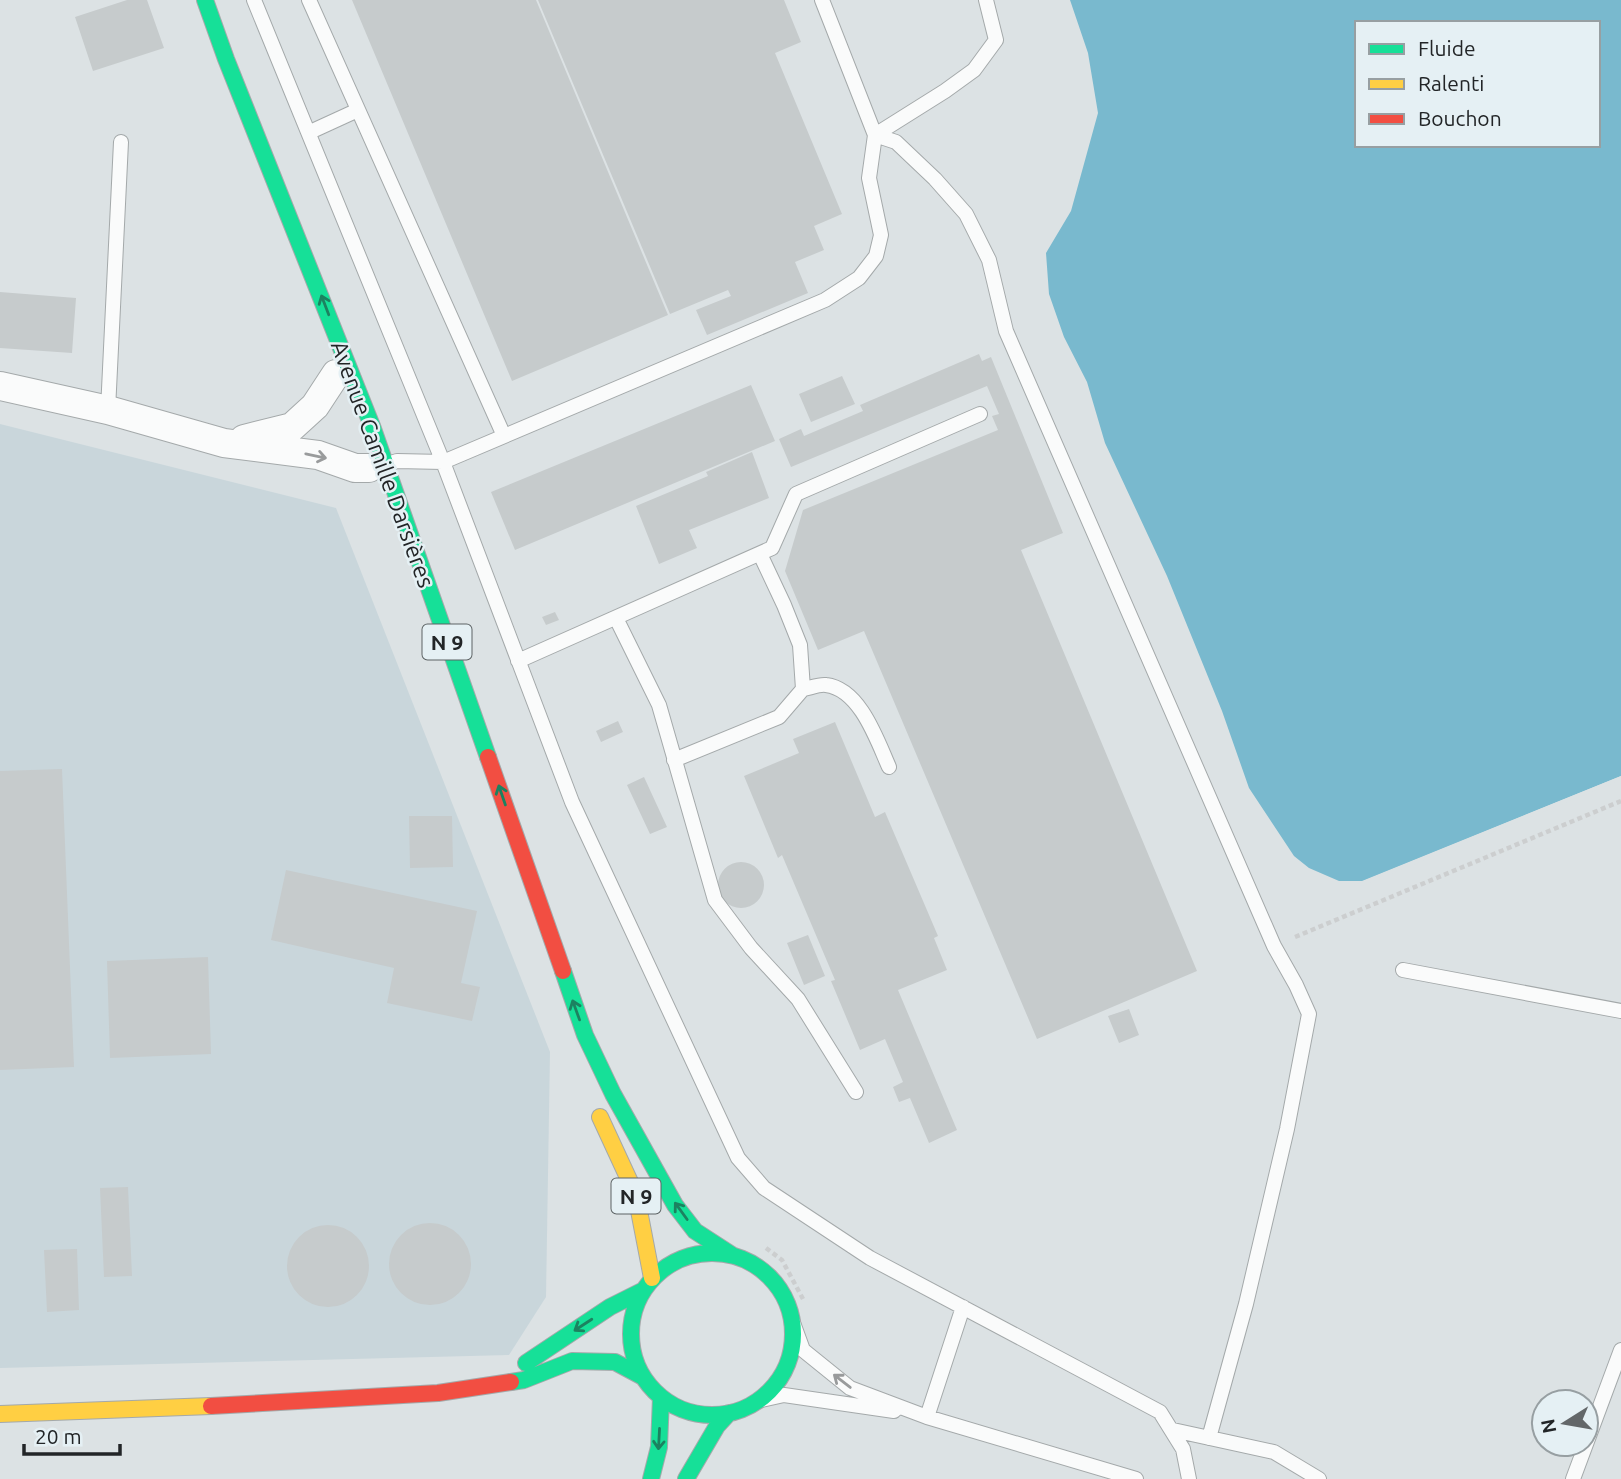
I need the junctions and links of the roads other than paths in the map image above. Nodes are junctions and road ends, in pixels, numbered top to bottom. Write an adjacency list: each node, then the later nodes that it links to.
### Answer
1 (205, 0): 19 (main road, Avenue Camille Darsières / N 9, one-way to 1)
2 (254, 0): 7 (lane)
3 (309, 0): 6 (lane)
4 (822, 0): 8 (lane)
5 (986, 0): 8 (lane)
6 (358, 110): 7 (lane); 16 (lane)
7 (310, 132): 18 (lane)
8 (876, 135): 16 (lane); 43 (lane)
9 (121, 142): 13 (lane)
10 (290, 263): 11 (main road, Avenue Camille Darsières)
11 (336, 374): 14 (main road, Avenue Camille Darsières); 17 (street)
12 (0, 386): 13 (street)
13 (108, 410): 17 (street)
14 (348, 410)
15 (980, 414): 20 (lane)
16 (504, 436): 18 (lane)
17 (224, 443): 19 (street, one-way to 19)
18 (443, 461): 19 (lane); 22 (lane)
19 (373, 468): 30 (main road, Avenue Camille Darsières / N 9, one-way to 19)
20 (760, 554): 21 (lane); 23 (lane)
21 (616, 618): 22 (lane); 24 (lane)
22 (518, 661): 32 (lane)
23 (803, 689): 24 (lane); 25 (lane)
24 (674, 760): 28 (lane)
25 (888, 767)
26 (1403, 970): 27 (lane)
27 (1621, 1012)
28 (856, 1092)
29 (592, 1100): 31 (main road, N 9)
30 (732, 1255): 31 (main road); 33 (main road)
31 (647, 1285): 35 (main road); 36 (main road, one-way to 36)
32 (963, 1307): 41 (lane); 42 (lane)
33 (792, 1320): 38 (main road); 41 (lane, one-way to 33)
34 (1621, 1350): 49 (lane)
35 (643, 1377): 36 (main road); 37 (main road)
36 (438, 1393): 40 (main road)
37 (661, 1397): 39 (main road); 44 (main road, one-way to 44)
38 (757, 1401): 39 (main road); 41 (lane)
39 (729, 1413): 45 (main road)
40 (0, 1414)
41 (927, 1417): 46 (lane)
42 (1173, 1430): 43 (lane); 47 (lane)
43 (1209, 1438): 48 (lane)
44 (651, 1479)
45 (685, 1479)
46 (1136, 1479)
47 (1189, 1479)
48 (1319, 1479)
49 (1573, 1479)

